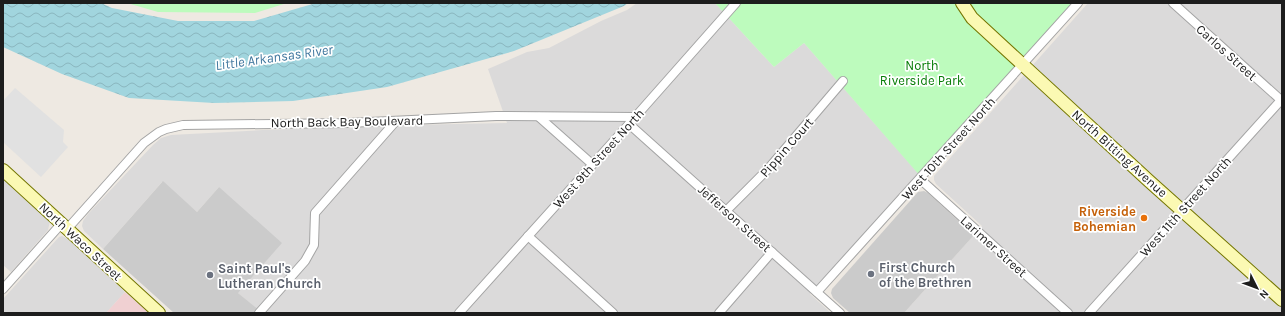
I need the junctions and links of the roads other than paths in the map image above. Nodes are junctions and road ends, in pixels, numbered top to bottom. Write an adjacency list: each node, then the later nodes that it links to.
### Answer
1 (736, 3): 9 (street, West 9th Street North)
2 (962, 3): 5 (street, North Bitting Avenue)
3 (1078, 3): 5 (street, West 10th Street North)
4 (1173, 3): 7 (street, Carlos Street)
5 (1023, 64): 14 (street, West 10th Street North); 15 (street, North Bitting Avenue)
6 (843, 81): 16 (street, Pippin Court)
7 (1282, 100): 15 (street, West 11th Street North)
8 (539, 116): 9 (street, North Back Bay Boulevard); 10 (street, North Back Bay Boulevard); 12 (street)
9 (635, 116): 11 (street, West 9th Street North)
10 (396, 121): 17 (street, North Back Bay Boulevard); 24 (street)
11 (629, 124): 12 (street, West 9th Street North); 16 (street, Jefferson Street)
12 (592, 164): 18 (street, West 9th Street North)
13 (3, 170): 17 (street, North Waco Street)
14 (920, 179): 21 (street, West 10th Street North); 29 (street, Larimer Street)
15 (1182, 210): 22 (street, North Bitting Avenue); 30 (street, West 11th Street North)
16 (726, 211): 19 (street, Jefferson Street)
17 (65, 226): 20 (street); 23 (street, North Waco Street)
18 (528, 236): 25 (street, West 9th Street North); 26 (street)
19 (772, 252): 21 (street, Jefferson Street); 27 (street)
20 (3, 289)
21 (817, 292): 28 (street, Jefferson Street)
22 (1282, 300)
23 (159, 313)
24 (259, 313)
25 (458, 313)
26 (613, 313)
27 (719, 313)
28 (840, 313)
29 (1068, 313)
30 (1089, 313)

